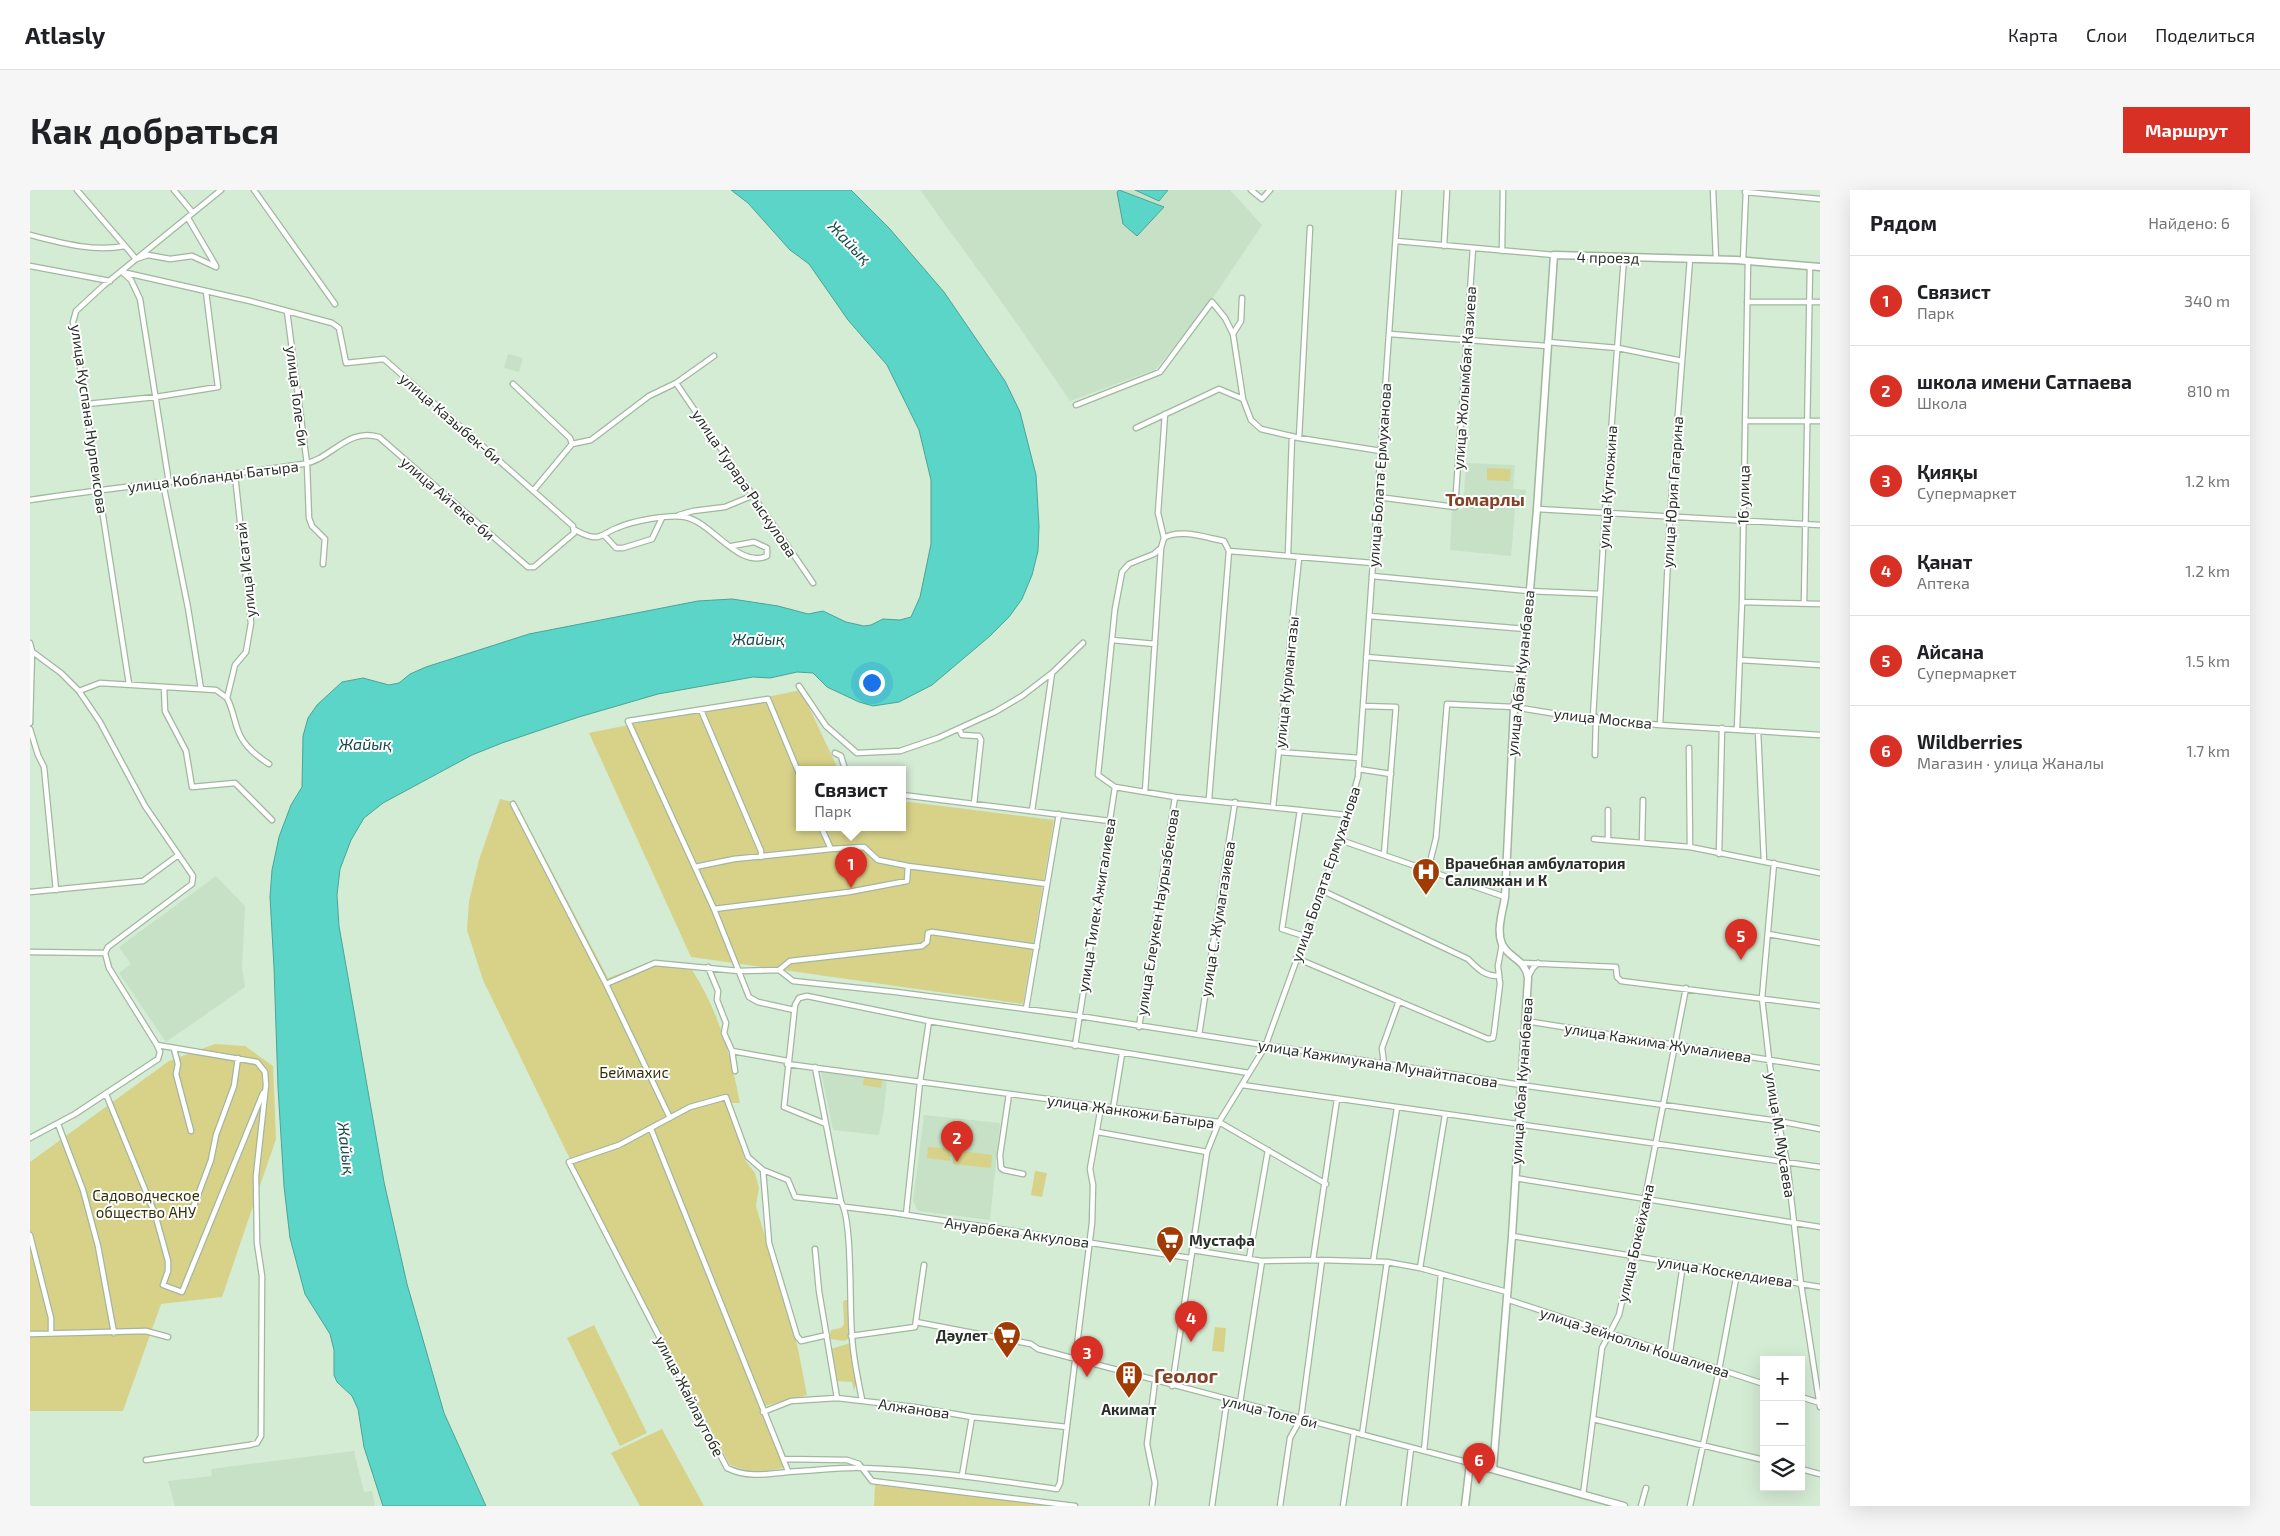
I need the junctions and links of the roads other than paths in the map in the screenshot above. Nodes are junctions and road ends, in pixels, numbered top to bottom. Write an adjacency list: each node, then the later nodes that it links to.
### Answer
1 (77, 190): 18 (street)
2 (174, 190): 13 (street)
3 (221, 190): 13 (street, улица Куспана Нурпеисова)
4 (254, 190): 38 (street)
5 (1251, 190): 6 (street)
6 (1270, 190)
7 (1399, 190): 17 (street, улица Болата Ермуханова)
8 (1447, 190): 19 (street)
9 (1503, 190): 21 (street)
10 (1713, 190): 26 (street)
11 (1746, 191): 12 (street); 27 (street, 16 улица)
12 (1820, 199)
13 (193, 213): 14 (street, улица Куспана Нурпеисова)
14 (188, 218): 24 (street, улица Куспана Нурпеисова); 24 (street)
15 (1310, 228): 59 (street)
16 (30, 235): 18 (street)
17 (1396, 242): 19 (street, 4 проезд); 41 (street, улица Болата Ермуханова)
18 (125, 246): 24 (street)
19 (1444, 246): 20 (street, 4 проезд)
20 (1473, 248): 21 (street, 4 проезд); 42 (street, улица Жолымбая Казиева)
21 (1502, 251): 22 (street, 4 проезд)
22 (1554, 255): 23 (street, 4 проезд); 43 (street, улица Абая Кунанбаева)
23 (1624, 258): 25 (street, 4 проезд); 44 (street, улица Куткожина)
24 (136, 259): 31 (street, улица Куспана Нурпеисова)
25 (1690, 259): 26 (street, 4 проезд); 46 (street, улица Юрия Гагарина)
26 (1716, 260): 27 (street, 4 проезд)
27 (1746, 261): 29 (street, 4 проезд); 35 (street, 16 улица)
28 (30, 266): 32 (street)
29 (1810, 266): 30 (street, 4 проезд); 36 (street)
30 (1820, 267)
31 (122, 272): 32 (street, улица Куспана Нурпеисова); 33 (street); 49 (street)
32 (110, 281): 51 (street, улица Куспана Нурпеисова)
33 (206, 292): 39 (street); 49 (street)
34 (1242, 298): 40 (street)
35 (1747, 302): 36 (street); 54 (street, 16 улица)
36 (1809, 302): 37 (street); 55 (street)
37 (1820, 302)
38 (335, 304)
39 (287, 311): 62 (street, улица Толе-би); 66 (street, улица Казыбек-би)
40 (1233, 334): 50 (street); 52 (street)
41 (1390, 334): 42 (street); 61 (street, улица Болата Ермуханова)
42 (1466, 340): 43 (street); 68 (street, улица Жолымбая Казиева)
43 (1547, 344): 44 (street); 70 (street, улица Абая Кунанбаева)
44 (1618, 348): 46 (street); 71 (street, улица Куткожина)
45 (714, 356): 47 (street)
46 (1682, 361): 73 (street, улица Юрия Гагарина)
47 (676, 383): 60 (street); 67 (street, улица Турара Рыскулова)
48 (513, 384): 60 (street)
49 (156, 397): 51 (street); 64 (street)
50 (1243, 398): 53 (street); 58 (street)
51 (87, 404): 65 (street, улица Куспана Нурпеисова)
52 (1076, 405)
53 (1165, 414): 57 (street); 80 (street)
54 (1745, 421): 55 (street); 75 (street, 16 улица)
55 (1807, 421): 56 (street); 76 (street)
56 (1820, 421)
57 (1136, 428)
58 (1292, 436): 59 (street); 84 (street)
59 (1299, 438): 61 (street)
60 (572, 444): 66 (street)
61 (1381, 451): 68 (street, улица Болата Ермуханова)
62 (307, 464): 63 (street, улица Кобланды Батыра); 78 (street, улица Айтеке-би); 87 (street, улица Толе-би)
63 (235, 475): 64 (street, улица Кобланды Батыра); 112 (street, улица Исатай)
64 (166, 483): 65 (street, улица Кобланды Батыра); 110 (street)
65 (100, 489): 69 (street, улица Кобланды Батыра); 107 (street, улица Куспана Нурпеисова)
66 (533, 491): 78 (street, улица Казыбек-би)
67 (754, 496): 72 (street); 89 (street, улица Турара Рыскулова)
68 (1378, 497): 86 (street, улица Болата Ермуханова)
69 (30, 500)
70 (1536, 509): 71 (street); 90 (street, улица Абая Кунанбаева)
71 (1605, 514): 73 (street); 91 (street, улица Куткожина)
72 (675, 516): 74 (street); 81 (street)
73 (1670, 516): 75 (street); 118 (street, улица Юрия Гагарина)
74 (662, 518): 79 (street); 79 (street)
75 (1743, 521): 76 (street); 92 (street, 16 улица)
76 (1806, 524): 77 (street); 93 (street)
77 (1820, 525)
78 (574, 528): 79 (street)
79 (604, 535)
80 (1164, 538): 82 (street); 83 (street)
81 (732, 546): 81 (street)
82 (1161, 548): 97 (street); 100 (street)
83 (1229, 551): 84 (street); 139 (street)
84 (1288, 555): 85 (street)
85 (1299, 558): 86 (street); 126 (street, улица Курмангазы)
86 (1373, 563): 88 (street, улица Болата Ермуханова)
87 (323, 564)
88 (1372, 576): 90 (street); 95 (street, улица Болата Ермуханова)
89 (813, 583)
90 (1528, 591): 91 (street); 96 (street, улица Абая Кунанбаева)
91 (1600, 594): 116 (street, улица Куткожина)
92 (1742, 602): 93 (street); 103 (street, 16 улица)
93 (1804, 603): 94 (street)
94 (1820, 604)
95 (1369, 616): 96 (street); 102 (street, улица Болата Ермуханова)
96 (1526, 629): 105 (street, улица Абая Кунанбаева)
97 (1112, 640): 100 (street); 135 (street)
98 (30, 643): 101 (street)
99 (1083, 643): 106 (street)
100 (1155, 644): 136 (street)
101 (31, 650): 111 (street); 117 (street)
102 (1366, 657): 105 (street); 113 (street, улица Болата Ермуханова)
103 (1740, 660): 104 (street); 122 (street, 16 улица)
104 (1820, 665)
105 (1522, 670): 114 (street, улица Абая Кунанбаева)
106 (1052, 673): 121 (street); 147 (street)
107 (129, 684): 109 (street); 111 (street)
108 (799, 686): 121 (street)
109 (164, 687): 110 (street); 150 (street)
110 (201, 688): 112 (street)
111 (79, 691): 161 (street)
112 (227, 698): 130 (street)
113 (1363, 706): 129 (street, улица Болата Ермуханова); 134 (street)
114 (1514, 708): 116 (street, улица Москва); 167 (street, улица Москва); 173 (street, улица Абая Кунанбаева)
115 (702, 710): 131 (street); 162 (street); 166 (street)
116 (1594, 717): 118 (street, улица Москва); 128 (street, улица Куткожина)
117 (30, 723)
118 (1660, 724): 119 (street, улица Москва)
119 (1722, 728): 122 (street, улица Москва); 159 (street)
120 (30, 729): 170 (street)
121 (959, 729): 143 (street)
122 (1737, 729): 123 (street, улица Москва)
123 (1758, 731): 124 (street, улица Москва); 163 (street)
124 (1820, 735)
125 (1689, 748): 157 (street)
126 (1278, 752): 129 (street); 144 (street, улица Курмангазы)
127 (835, 753): 132 (street)
128 (1595, 755)
129 (1359, 758): 133 (street, улица Болата Ермуханова)
130 (270, 764)
131 (796, 766)
132 (844, 766)
133 (1358, 769): 134 (street); 149 (street, улица Болата Ермуханова)
134 (1391, 774): 160 (street)
135 (1115, 787): 136 (street); 151 (street, улица Тилек Ажигалиева)
136 (1144, 792): 138 (street)
137 (906, 796): 143 (street)
138 (1175, 797): 139 (street); 200 (street, улица Елеукен Наурызбекова)
139 (1210, 799): 141 (street)
140 (1643, 800): 156 (street)
141 (1235, 802): 144 (street); 201 (street, улица С. Жумагазиева)
142 (513, 804): 190 (street)
143 (974, 804): 147 (street)
144 (1273, 806): 145 (street)
145 (1300, 810): 149 (street); 176 (street)
146 (1608, 810): 155 (street)
147 (1032, 811): 148 (street)
148 (1059, 814): 151 (street); 169 (street)
149 (1347, 816): 154 (street, улица Болата Ермуханова)
150 (272, 820)
151 (1110, 820): 197 (street, улица Тилек Ажигалиева)
152 (823, 831): 158 (street)
153 (1594, 839): 155 (street)
154 (1340, 840): 160 (street); 171 (street, улица Болата Ермуханова)
155 (1608, 840): 156 (street)
156 (1642, 843): 157 (street)
157 (1690, 847): 159 (street)
158 (831, 849): 162 (street); 165 (street)
159 (1719, 854): 163 (street)
160 (1384, 855): 167 (street)
161 (177, 856): 170 (street); 181 (street)
162 (761, 857): 166 (street)
163 (1764, 862): 164 (street)
164 (1774, 863): 168 (street); 175 (street, улица М. Мусаева)
165 (908, 866): 169 (street); 174 (street)
166 (695, 867): 174 (street)
167 (1428, 870): 173 (street)
168 (1820, 873)
169 (1047, 884): 179 (street)
170 (56, 890): 172 (street)
171 (1321, 890): 176 (street, улица Болата Ермуханова); 188 (street)
172 (30, 892)
173 (1506, 897): 177 (street, улица Абая Кунанбаева)
174 (714, 909): 187 (street)
175 (1768, 934): 178 (street); 192 (street, улица М. Мусаева)
176 (1304, 936): 182 (street, улица Болата Ермуханова)
177 (1502, 943): 183 (street, улица Абая Кунанбаева); 188 (street)
178 (1820, 943)
179 (1037, 947): 186 (street); 196 (street)
180 (30, 952): 181 (street)
181 (105, 953): 203 (street)
182 (1296, 958): 193 (street); 202 (street, улица Болата Ермуханова)
183 (1522, 963): 184 (street); 189 (street, улица Абая Кунанбаева)
184 (1538, 963): 189 (street); 191 (street)
185 (708, 967): 187 (street); 190 (street); 207 (street)
186 (779, 970): 187 (street); 196 (street, улица Кажимукана Мунайтпасова)
187 (739, 972): 195 (street)
188 (1499, 976): 193 (street)
189 (1528, 978): 199 (street, улица Абая Кунанбаева)
190 (606, 984): 229 (street)
191 (1686, 988): 192 (street); 204 (street, улица Бокейхана)
192 (1762, 998): 194 (street); 210 (street, улица М. Мусаева)
193 (1399, 1001): 212 (street)
194 (1820, 1006)
195 (795, 1008): 198 (street); 211 (street)
196 (1026, 1009): 197 (street, улица Кажимукана Мунайтпасова)
197 (1079, 1016): 200 (street, улица Кажимукана Мунайтпасова); 205 (street, улица Тилек Ажигалиева)
198 (929, 1021): 205 (street); 217 (street)
199 (1526, 1021): 204 (street, улица Кажима Жумалиева); 220 (street, улица Абая Кунанбаева)
200 (1139, 1027): 201 (street, улица Кажимукана Мунайтпасова)
201 (1200, 1035): 202 (street, улица Кажимукана Мунайтпасова)
202 (1266, 1044): 212 (street, улица Кажимукана Мунайтпасова); 216 (street, улица Болата Ермуханова)
203 (158, 1045): 206 (street); 221 (street)
204 (1675, 1045): 210 (street, улица Кажима Жумалиева); 224 (street, улица Бокейхана)
205 (1075, 1046): 208 (street)
206 (174, 1048): 209 (street); 237 (street)
207 (732, 1051): 211 (street, улица Жанкожи Батыра); 215 (street)
208 (1122, 1054): 216 (street); 227 (street)
209 (238, 1058): 218 (street); 251 (street)
210 (1769, 1059): 214 (street, улица Кажима Жумалиева); 230 (street, улица М. Мусаева)
211 (788, 1062): 213 (street, улица Жанкожи Батыра); 233 (street)
212 (1384, 1064): 220 (street, улица Кажимукана Мунайтпасова)
213 (815, 1067): 217 (street, улица Жанкожи Батыра); 233 (street)
214 (1820, 1068)
215 (735, 1071)
216 (1249, 1073): 219 (street, улица Болата Ермуханова)
217 (920, 1082): 222 (street, улица Жанкожи Батыра); 252 (street)
218 (266, 1084): 221 (street); 310 (street)
219 (1242, 1084): 223 (street); 231 (street, улица Болата Ермуханова)
220 (1520, 1085): 224 (street, улица Кажимукана Мунайтпасова); 234 (street, улица Абая Кунанбаева)
221 (106, 1094): 232 (street)
222 (1009, 1094): 225 (street, улица Жанкожи Батыра); 246 (street)
223 (1337, 1099): 226 (street); 248 (street)
224 (1664, 1106): 230 (street, улица Кажимукана Мунайтпасова); 240 (street, улица Бокейхана)
225 (1101, 1107): 227 (street, улица Жанкожи Батыра); 238 (street)
226 (1397, 1108): 228 (street); 266 (street)
227 (1113, 1109): 231 (street, улица Жанкожи Батыра)
228 (1445, 1115): 234 (street); 270 (street)
229 (670, 1118): 235 (street); 245 (street)
230 (1778, 1121): 236 (street, улица Кажимукана Мунайтпасова); 243 (street, улица М. Мусаева)
231 (1219, 1122): 241 (street, улица Жанкожи Батыра); 242 (street, улица Болата Ермуханова)
232 (58, 1124): 239 (street); 278 (street)
233 (826, 1124): 250 (street)
234 (1517, 1125): 240 (street); 247 (street, улица Абая Кунанбаева)
235 (651, 1129): 298 (street); 315 (street, улица Жайлаутобе)
236 (1820, 1129)
237 (191, 1131)
238 (1098, 1132): 242 (street); 257 (street)
239 (30, 1138)
240 (1656, 1145): 243 (street); 249 (street, улица Бокейхана)
241 (1268, 1150): 248 (street, улица Жанкожи Батыра); 262 (street)
242 (1207, 1152): 259 (street, улица Болата Ермуханова)
243 (1787, 1162): 244 (street); 253 (street, улица М. Мусаева)
244 (1820, 1167)
245 (763, 1170): 250 (street, Ануарбека Аккулова); 281 (street)
246 (1023, 1174)
247 (1515, 1178): 249 (street); 256 (street, улица Абая Кунанбаева)
248 (1326, 1184): 263 (street)
249 (1645, 1198): 253 (street); 260 (street, улица Бокейхана)
250 (843, 1205): 252 (street, Ануарбека Аккулова); 282 (street)
251 (188, 1212)
252 (906, 1215): 257 (street, Ануарбека Аккулова)
253 (1794, 1222): 254 (street); 273 (street, улица М. Мусаева)
254 (1820, 1226)
255 (30, 1235): 277 (street)
256 (1512, 1236): 260 (street, улица Коскелдиева); 275 (street, улица Абая Кунанбаева)
257 (1090, 1243): 261 (street, Ануарбека Аккулова); 287 (street)
258 (816, 1249): 281 (street)
259 (1192, 1250): 261 (street, улица Болата Ермуханова); 262 (street)
260 (1632, 1256): 268 (street, улица Коскелдиева); 280 (street, улица Бокейхана)
261 (1190, 1258): 291 (street, улица Болата Ермуханова)
262 (1249, 1259): 265 (street)
263 (1313, 1260): 264 (street); 265 (street)
264 (1322, 1260): 266 (street); 300 (street)
265 (1262, 1261): 296 (street)
266 (1373, 1262): 267 (street)
267 (1387, 1262): 270 (street); 304 (street)
268 (1683, 1264): 271 (street, улица Коскелдиева); 286 (street)
269 (924, 1266): 276 (street)
270 (1420, 1268): 272 (street)
271 (1737, 1273): 273 (street, улица Коскелдиева); 288 (street)
272 (1441, 1275): 275 (street); 307 (street)
273 (1801, 1284): 274 (street, улица Коскелдиева); 284 (street, улица М. Мусаева)
274 (1820, 1287)
275 (1506, 1295): 280 (street, улица Зейноллы Кошалиева); 313 (street, улица Абая Кунанбаева)
276 (916, 1322): 282 (street); 287 (street, улица Толе би)
277 (51, 1333): 278 (street); 279 (street)
278 (114, 1333): 283 (street)
279 (30, 1334)
280 (1609, 1334): 286 (street, улица Зейноллы Кошалиева); 301 (street, улица Бокейхана)
281 (827, 1335): 292 (street)
282 (852, 1336): 294 (street)
283 (168, 1337)
284 (1812, 1347): 285 (street); 297 (street, улица М. Мусаева)
285 (1820, 1349)
286 (1670, 1352): 288 (street, улица Зейноллы Кошалиева)
287 (1076, 1359): 289 (street, улица Толе би); 302 (street)
288 (1719, 1370): 290 (street, улица Зейноллы Кошалиева); 305 (street)
289 (1155, 1381): 291 (street, улица Толе би); 321 (street)
290 (1760, 1383)
291 (1172, 1386): 295 (street, улица Толе би)
292 (837, 1398): 294 (street, Алжанова); 298 (street, Алжанова)
293 (1805, 1398): 297 (street)
294 (862, 1400): 299 (street, Алжанова)
295 (1227, 1400): 296 (street, улица Толе би); 322 (street)
296 (1240, 1404): 300 (street, улица Толе би)
297 (1820, 1404)
298 (763, 1412): 308 (street)
299 (972, 1417): 302 (street, Алжанова); 317 (street)
300 (1301, 1418): 303 (street, улица Толе би); 323 (street)
301 (1593, 1419): 305 (street); 319 (street, улица Бокейхана)
302 (1067, 1427): 317 (street, улица Жайлаутобе)
303 (1354, 1432): 304 (street, улица Толе би); 324 (street)
304 (1362, 1435): 306 (street, улица Толе би)
305 (1703, 1446): 309 (street); 329 (street)
306 (1411, 1448): 307 (street, улица Толе би); 325 (street)
307 (1424, 1451): 311 (street, улица Толе би)
308 (783, 1459): 312 (street); 315 (street)
309 (1760, 1459)
310 (146, 1460)
311 (1470, 1464): 313 (street, улица Толе би); 326 (street)
312 (862, 1468): 315 (street, улица Жайлаутобе); 317 (street, улица Жайлаутобе); 320 (street)
313 (1492, 1469): 319 (street, улица Толе би)
314 (1805, 1470): 316 (street)
315 (788, 1471)
316 (1820, 1474)
317 (962, 1476)
318 (1646, 1488): 328 (street)
319 (1583, 1495): 327 (street, улица Толе би)
320 (1074, 1506)
321 (1152, 1506)
322 (1212, 1506)
323 (1280, 1506)
324 (1343, 1506)
325 (1404, 1506)
326 (1466, 1506)
327 (1624, 1506)
328 (1641, 1506)
329 (1690, 1506)

